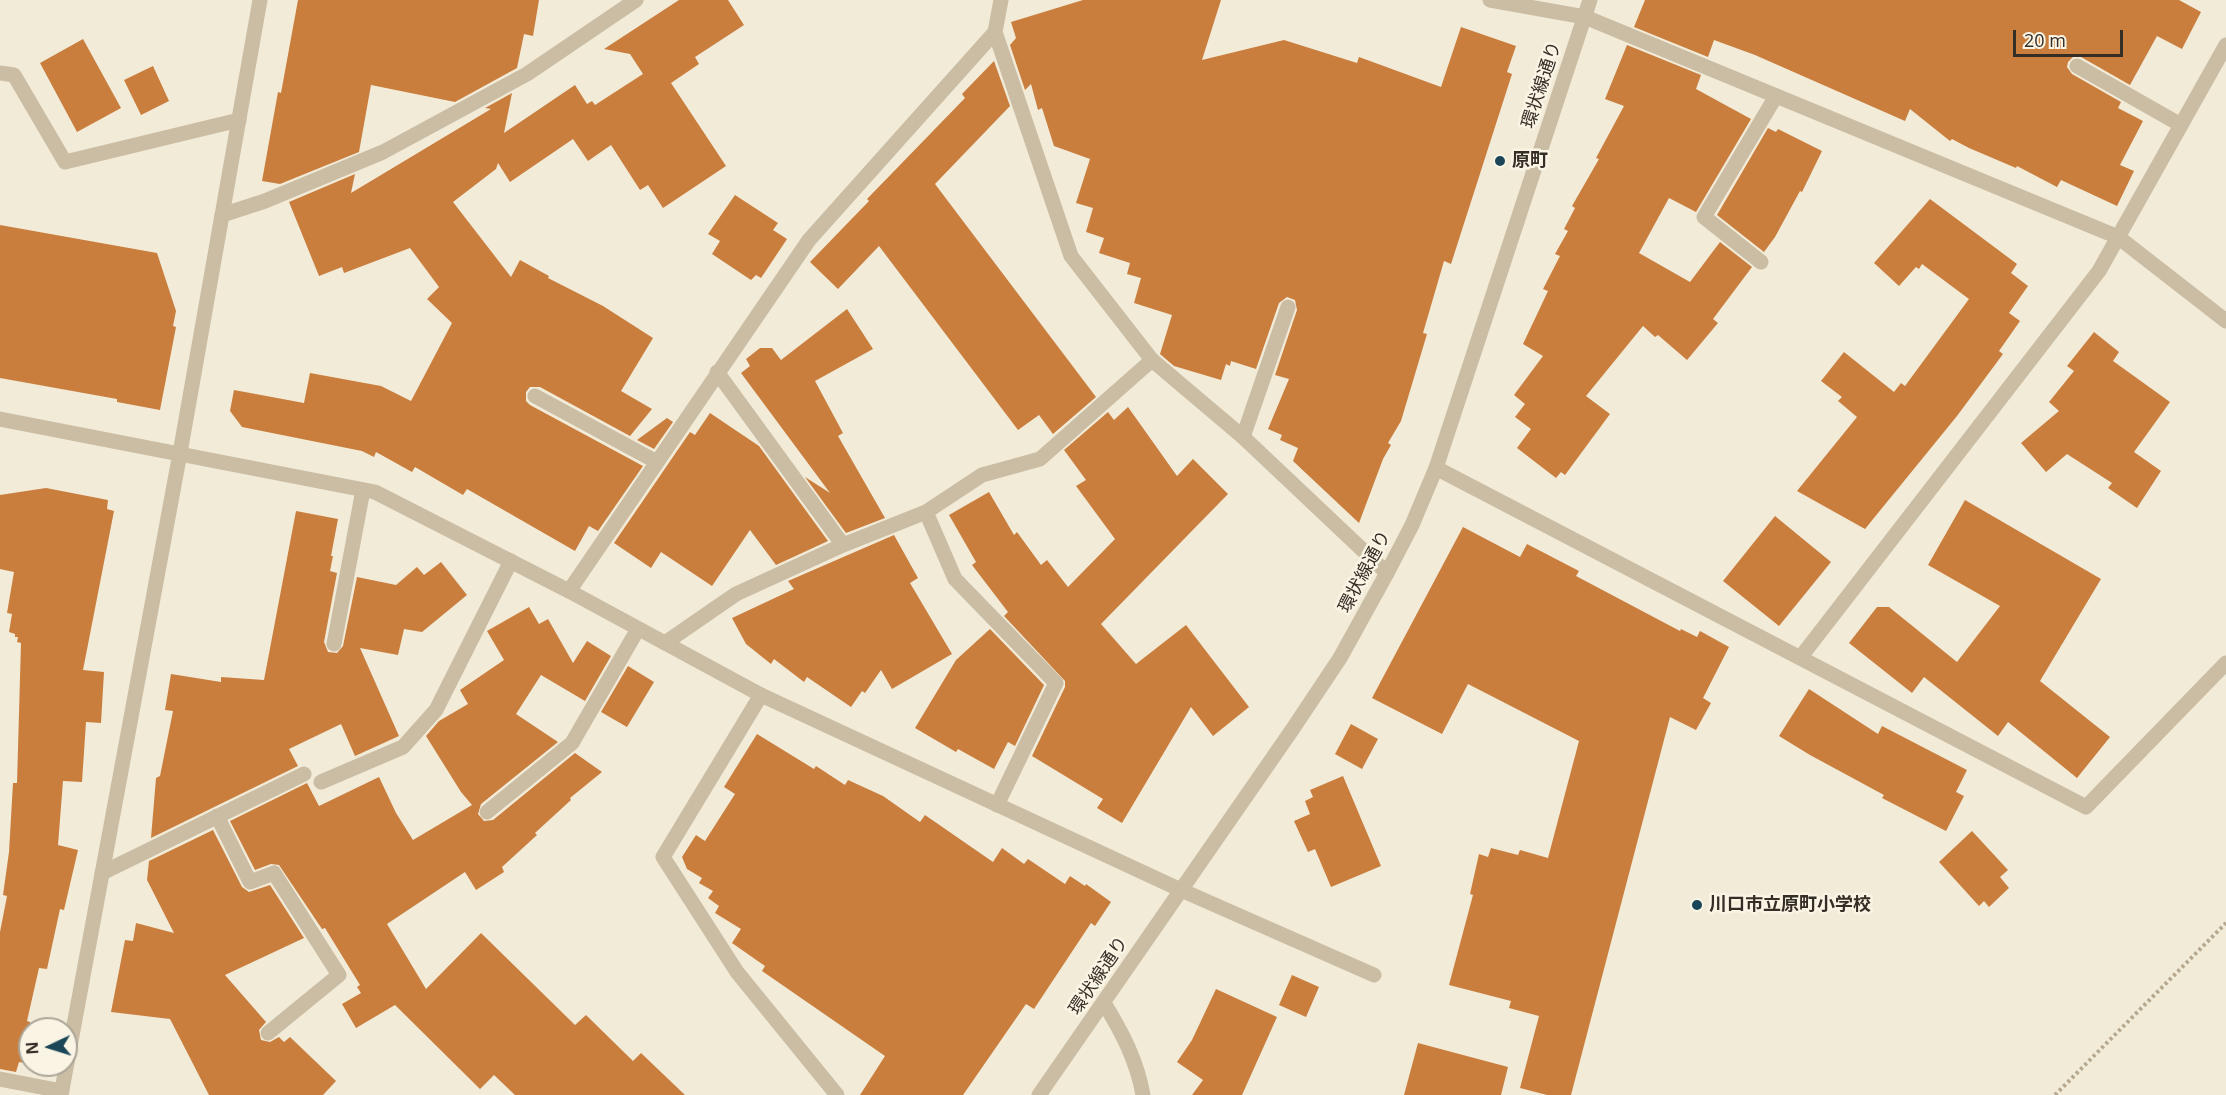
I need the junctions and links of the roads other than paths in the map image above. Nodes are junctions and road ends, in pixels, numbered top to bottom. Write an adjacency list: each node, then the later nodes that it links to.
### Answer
1 (260, 0): 12 (street)
2 (636, 0): 14 (street)
3 (1001, 0): 7 (street)
4 (1490, 0): 6 (street)
5 (1590, 0): 6 (street, 環状線通り)
6 (1585, 17): 11 (street); 26 (street, 環状線通り)
7 (995, 32): 19 (street); 20 (street)
8 (2226, 45): 13 (street)
9 (2077, 66): 13 (street)
10 (0, 73): 12 (street)
11 (1776, 96): 15 (street); 16 (street)
12 (239, 120): 14 (street)
13 (2181, 125): 15 (street)
14 (222, 215): 24 (street)
15 (2118, 237): 18 (street); 36 (street)
16 (1761, 262)
17 (1288, 307): 23 (street)
18 (2226, 321)
19 (1152, 360): 23 (street); 28 (street)
20 (717, 372): 25 (street); 29 (street)
21 (535, 396): 25 (street)
22 (0, 419): 24 (street)
23 (1243, 437): 31 (street)
24 (180, 453): 27 (street); 44 (street)
25 (657, 462): 32 (street)
26 (1436, 468): 31 (street, 環状線通り); 36 (street)
27 (363, 490): 30 (street); 35 (street)
28 (926, 512): 29 (street); 41 (street)
29 (843, 545): 34 (street)
30 (511, 561): 32 (street); 40 (street)
31 (1388, 573): 45 (street, 環状線通り)
32 (569, 591): 33 (street)
33 (638, 629): 34 (street); 42 (street)
34 (665, 643): 38 (street)
35 (334, 644)
36 (1800, 658): 37 (street)
37 (2226, 663)
38 (761, 695): 41 (street); 51 (street)
39 (304, 774): 43 (street)
40 (321, 782)
41 (997, 805): 45 (street)
42 (487, 812)
43 (217, 816): 44 (street); 48 (street)
44 (102, 873): 50 (street)
45 (1181, 890): 46 (street); 47 (street, 環状線通り)
46 (1374, 975)
47 (1104, 1003): 52 (street, 環状線通り); 53 (street)
48 (268, 1033)
49 (0, 1079): 50 (street)
50 (62, 1093)
51 (837, 1095)
52 (1039, 1095)
53 (1143, 1095)

